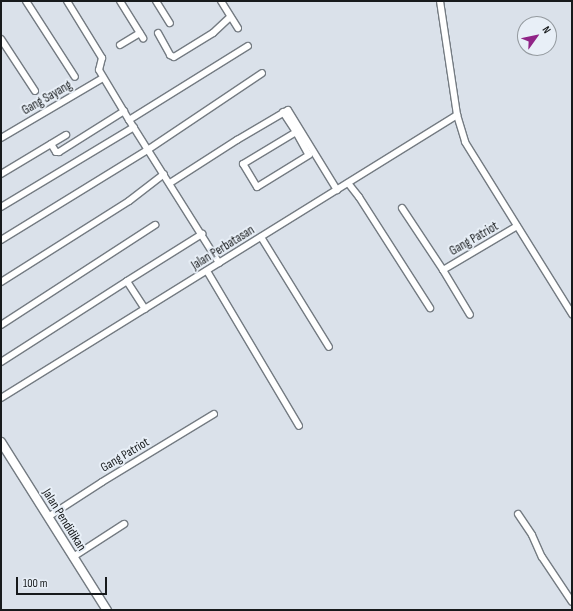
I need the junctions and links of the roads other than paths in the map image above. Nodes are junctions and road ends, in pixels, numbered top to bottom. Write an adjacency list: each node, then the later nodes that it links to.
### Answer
1 (26, 1): 15 (street)
2 (67, 1): 16 (street)
3 (120, 1): 12 (street)
4 (156, 1): 8 (street)
5 (221, 1): 7 (street)
6 (440, 1): 20 (street)
7 (230, 17): 9 (street); 10 (street)
8 (170, 23)
9 (238, 28)
10 (158, 33)
11 (1, 39): 17 (street)
12 (120, 45)
13 (248, 46): 21 (street)
14 (262, 74): 27 (street)
15 (75, 77)
16 (103, 78): 18 (street); 25 (street, Gang Sayang)
17 (35, 91)
18 (124, 111): 21 (street); 26 (street)
19 (283, 112): 23 (street); 30 (street); 32 (street)
20 (457, 115): 31 (street, Jalan Perbatasan); 36 (street)
21 (129, 120): 22 (street)
22 (134, 127): 27 (street); 33 (street)
23 (296, 132): 23 (street)
24 (66, 135): 26 (street)
25 (1, 138)
26 (51, 144): 28 (street)
27 (149, 150): 29 (street); 39 (street)
28 (1, 174)
29 (164, 174): 30 (street); 44 (street)
30 (170, 183): 37 (street)
31 (348, 183): 32 (street, Jalan Perbatasan); 45 (street)
32 (337, 190): 38 (street, Jalan Perbatasan)
33 (1, 207)
34 (402, 208): 41 (street)
35 (155, 225): 49 (street)
36 (517, 226): 41 (street, Gang Patriot); 47 (street)
37 (202, 234): 40 (street); 43 (street)
38 (261, 237): 40 (street, Jalan Perbatasan); 50 (street)
39 (1, 240)
40 (219, 263): 42 (street, Jalan Perbatasan)
41 (442, 269): 48 (street)
42 (207, 271): 46 (street, Jalan Perbatasan); 54 (street)
43 (127, 280): 46 (street); 51 (street)
44 (1, 282)
45 (430, 308)
46 (145, 309): 52 (street, Jalan Perbatasan)
47 (572, 314)
48 (470, 315)
49 (1, 326)
50 (329, 347)
51 (1, 362)
52 (1, 398)
53 (214, 414): 57 (street, Gang Patriot)
54 (299, 426)
55 (1, 442): 57 (main road, Jalan Pendidikan)
56 (518, 514): 60 (street)
57 (48, 517): 59 (main road, Jalan Pendidikan)
58 (124, 524): 59 (street)
59 (73, 557): 61 (main road, Jalan Pendidikan)
60 (572, 602)
61 (107, 610)

